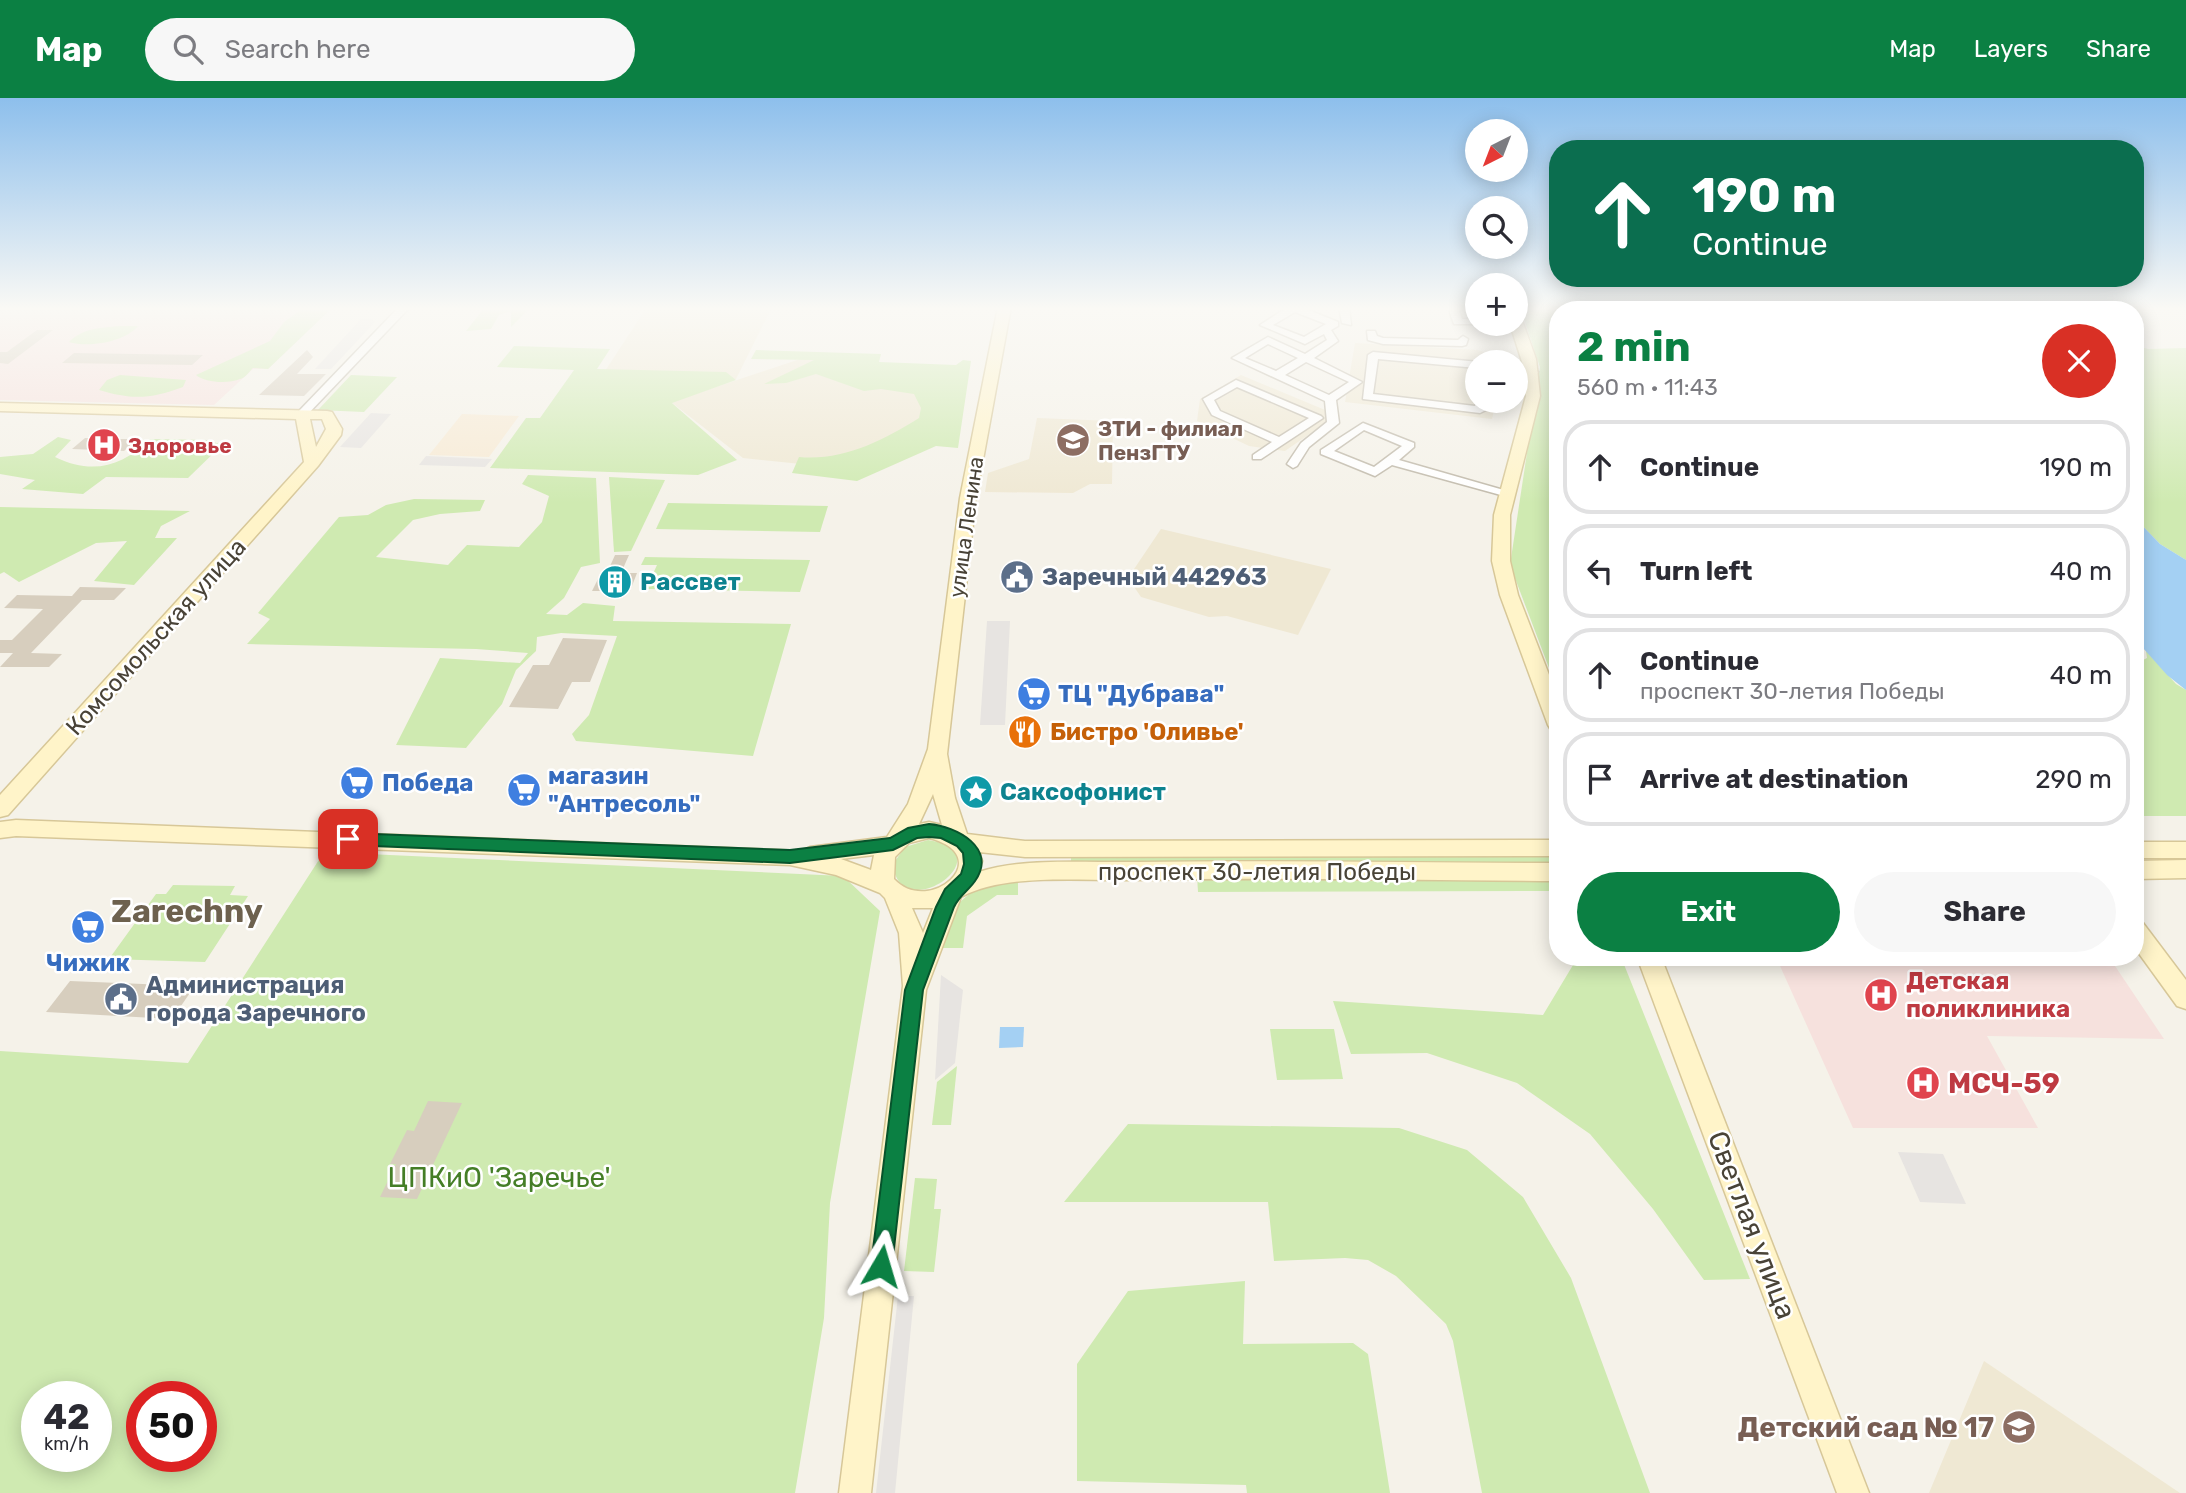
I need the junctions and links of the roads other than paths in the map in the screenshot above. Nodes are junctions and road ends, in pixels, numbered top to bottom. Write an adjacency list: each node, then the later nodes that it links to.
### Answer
1 (342, 372): 14 (street)
2 (992, 372): 24 (main road, улица Ленина)
3 (1269, 372): 7 (street)
4 (1293, 372): 7 (street)
5 (1337, 372): 9 (street)
6 (1371, 372): 11 (street)
7 (1283, 378): 9 (street)
8 (1528, 383): 12 (main road)
9 (1330, 400): 21 (street)
10 (0, 407): 14 (main road)
11 (1465, 408)
12 (1528, 412)
13 (1528, 413): 22 (main road)
14 (302, 414): 15 (main road); 16 (main road)
15 (330, 438): 16 (main road); 20 (main road, Комсомольская улица)
16 (308, 442): 20 (main road)
17 (1280, 442): 17 (street); 18 (street)
18 (1257, 457)
19 (1390, 461): 19 (street); 22 (street)
20 (312, 463): 25 (main road, Комсомольская улица)
21 (1293, 464)
22 (1508, 493): 23 (main road)
23 (1549, 701)
24 (938, 749): 27 (main road, улица Ленина); 28 (main road, улица Ленина)
25 (1, 799): 26 (main road)
26 (8, 829): 32 (main road)
27 (960, 839): 28 (main road); 29 (main road, проспект 30-летия Победы); 37 (main road)
28 (897, 841): 32 (main road); 36 (main road)
29 (1549, 848)
30 (2144, 850): 31 (main road)
31 (2186, 850)
32 (790, 857): 36 (main road)
33 (2186, 869): 34 (main road)
34 (2144, 870)
35 (1549, 872): 37 (main road, проспект 30-летия Победы)
36 (891, 890): 37 (main road); 40 (main road)
37 (955, 891): 40 (main road)
38 (2144, 942): 41 (main road)
39 (1652, 966): 43 (main road, Светлая улица)
40 (914, 990): 42 (main road)
41 (2186, 999)
42 (855, 1493)
43 (1853, 1493)

